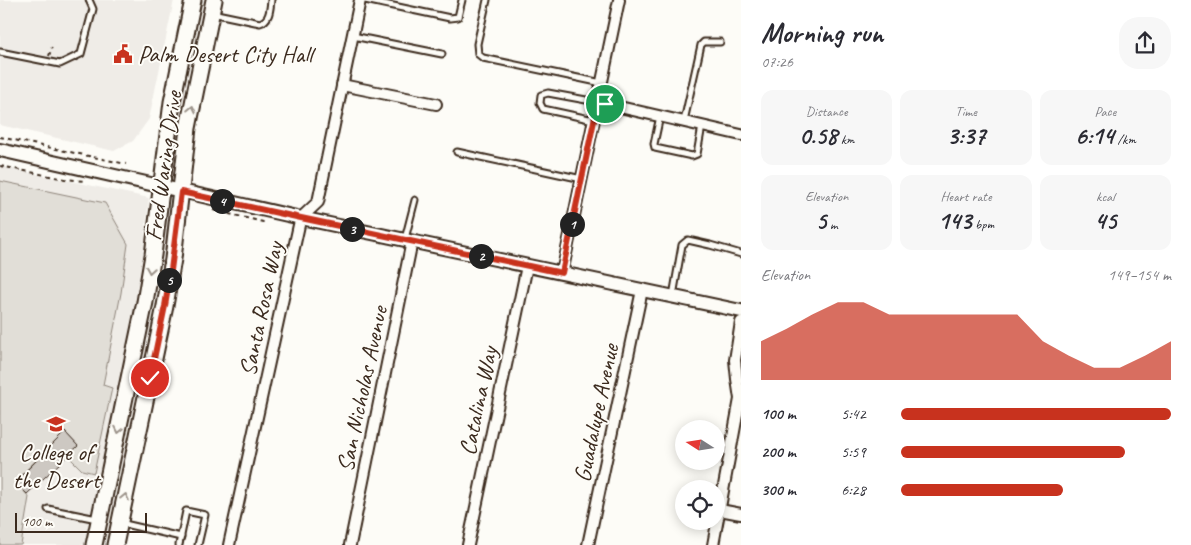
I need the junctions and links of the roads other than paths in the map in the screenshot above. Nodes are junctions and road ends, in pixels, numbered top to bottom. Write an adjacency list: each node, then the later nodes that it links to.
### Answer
1 (89, 0): 12 (lane)
2 (193, 0): 26 (main road, Fred Waring Drive)
3 (272, 0): 9 (lane)
4 (360, 0): 10 (street, Santa Rosa Way)
5 (365, 0): 6 (lane)
6 (462, 0)
7 (486, 0): 14 (lane)
8 (619, 0): 14 (street)
9 (213, 6): 27 (main road, Fred Waring Drive, one-way to 9)
10 (353, 36): 13 (lane); 15 (street, Santa Rosa Way)
11 (720, 42): 20 (lane)
12 (0, 52)
13 (442, 54)
14 (602, 83): 16 (street)
15 (342, 85): 17 (street); 29 (street, Santa Rosa Way)
16 (598, 102): 18 (street); 19 (street); 19 (lane)
17 (436, 104)
18 (660, 116): 20 (street); 21 (lane)
19 (594, 120): 25 (street)
20 (684, 122): 21 (street)
21 (702, 126): 22 (street)
22 (741, 135)
23 (0, 150): 26 (street)
24 (457, 152): 25 (lane)
25 (582, 179): 33 (street)
26 (160, 187): 27 (street); 42 (main road, Fred Waring Drive, one-way to 42)
27 (181, 192): 29 (street); 43 (main road, Fred Waring Drive, one-way to 27)
28 (415, 200): 30 (lane)
29 (301, 218): 30 (street); 50 (street, Santa Rosa Way)
30 (409, 241): 32 (street); 51 (street, San Nicholas Avenue)
31 (741, 254): 35 (lane)
32 (527, 266): 33 (street); 52 (street, Catalina Way)
33 (562, 273): 34 (street)
34 (642, 290): 35 (street); 53 (street, Guadalupe Avenue)
35 (673, 297): 36 (street)
36 (741, 311)
37 (741, 322): 38 (street)
38 (725, 482)
39 (48, 509): 42 (lane)
40 (725, 511): 41 (street)
41 (741, 514)
42 (100, 520): 46 (main road, Fred Waring Drive)
43 (120, 523): 45 (lane); 47 (main road, Fred Waring Drive)
44 (716, 530): 54 (street)
45 (181, 537): 48 (lane); 49 (lane)
46 (94, 545)
47 (115, 545)
48 (179, 545)
49 (198, 545)
50 (229, 545)
51 (350, 545)
52 (468, 545)
53 (588, 545)
54 (713, 545)

